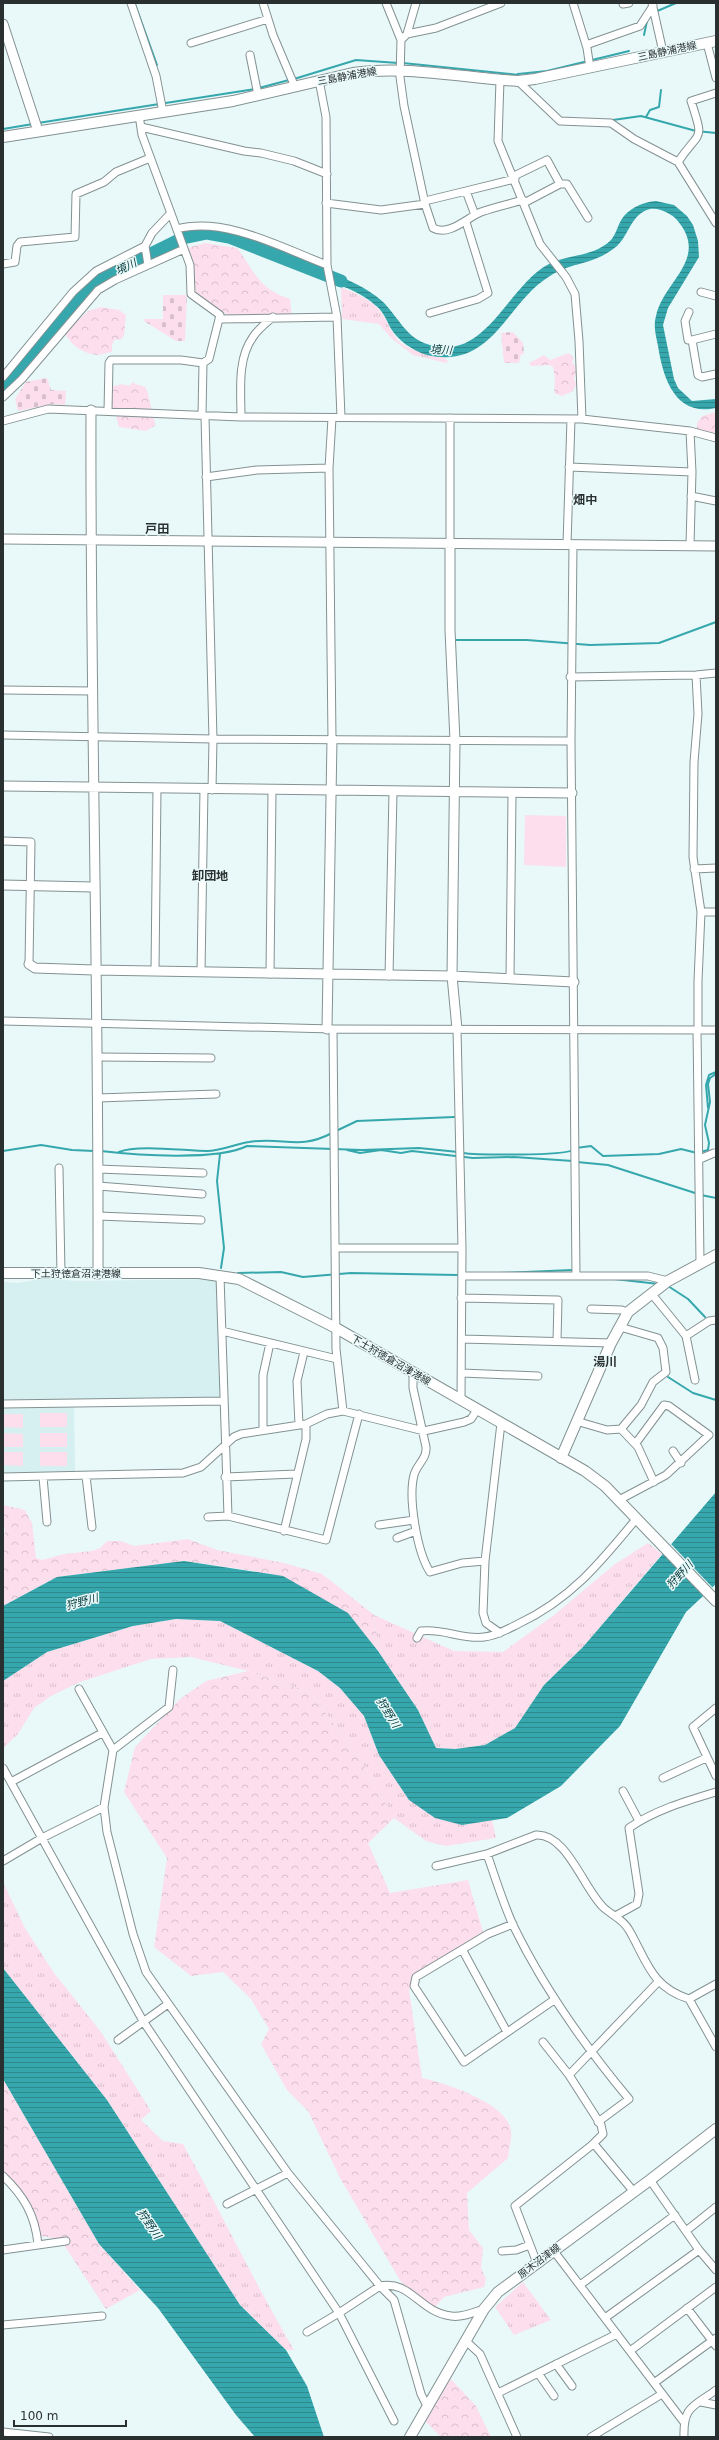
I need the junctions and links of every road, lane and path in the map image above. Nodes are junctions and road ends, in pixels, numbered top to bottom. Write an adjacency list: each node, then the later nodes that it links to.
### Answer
1 (131, 3): 26 (street)
2 (263, 3): 8 (street)
3 (386, 3): 11 (street)
4 (416, 3): 10 (street)
5 (501, 3): 10 (street)
6 (573, 3): 14 (street)
7 (652, 4): 14 (street); 15 (street)
8 (268, 19): 13 (street); 23 (street)
9 (3, 24): 28 (street)
10 (407, 34): 11 (street)
11 (401, 40): 18 (street)
12 (712, 42): 15 (main road, 三島静浦港線); 19 (street)
13 (191, 43)
14 (586, 45): 17 (street)
15 (663, 52): 17 (main road, 三島静浦港線)
16 (250, 56): 25 (street)
17 (590, 68): 22 (main road, 三島静浦港線)
18 (399, 69): 20 (main road, 三島静浦港線); 21 (main road, 三島静浦港線); 38 (street)
19 (716, 78)
20 (319, 80): 23 (main road, 三島静浦港線); 33 (street)
21 (500, 80): 22 (main road, 三島静浦港線); 34 (street)
22 (518, 81): 32 (street)
23 (295, 87): 25 (main road, 三島静浦港線)
24 (716, 93): 32 (street)
25 (258, 95): 26 (main road, 三島静浦港線)
26 (162, 112): 27 (main road, 三島静浦港線)
27 (139, 115): 28 (main road, 三島静浦港線); 29 (street)
28 (37, 126): 30 (main road, 三島静浦港線)
29 (141, 127): 31 (street); 33 (street)
30 (3, 137)
31 (150, 158): 40 (street); 49 (street)
32 (678, 162): 44 (street)
33 (327, 174): 39 (street)
34 (514, 177): 35 (street); 36 (street); 37 (street)
35 (560, 184): 37 (street); 42 (street)
36 (466, 191): 38 (street); 41 (street)
37 (524, 201): 41 (street); 72 (street)
38 (425, 202): 39 (street); 43 (street)
39 (326, 203): 50 (street)
40 (170, 214): 45 (street); 46 (street)
41 (475, 215): 43 (street)
42 (588, 218)
43 (466, 222): 54 (street)
44 (716, 223)
45 (178, 231): 47 (street); 50 (street)
46 (145, 247): 48 (street); 62 (street)
47 (183, 248): 48 (street); 57 (street)
48 (148, 263): 63 (street)
49 (3, 264)
50 (327, 267): 56 (street)
51 (701, 292): 52 (street)
52 (716, 296)
53 (689, 312): 59 (street)
54 (430, 313)
55 (273, 317): 56 (street); 57 (street); 67 (street)
56 (337, 317): 68 (street)
57 (220, 319): 60 (street)
58 (716, 334): 59 (street)
59 (692, 340): 61 (street)
60 (203, 363): 65 (street); 66 (street)
61 (716, 374)
62 (3, 377)
63 (3, 397)
64 (91, 410): 65 (street); 73 (street); 83 (street)
65 (108, 411): 66 (street)
66 (204, 416): 67 (street); 79 (street)
67 (240, 417): 69 (street)
68 (341, 417): 69 (street); 70 (street)
69 (332, 418): 77 (street)
70 (450, 418): 71 (street); 86 (street)
71 (571, 419): 72 (street); 76 (street)
72 (582, 419): 74 (street)
73 (3, 421)
74 (690, 431): 75 (street); 78 (street)
75 (716, 438)
76 (569, 467): 78 (street); 87 (street)
77 (329, 468): 79 (street); 85 (street)
78 (692, 472): 80 (street)
79 (206, 477): 84 (street)
80 (691, 496): 81 (street); 88 (street)
81 (716, 501)
82 (3, 539): 83 (street)
83 (90, 540): 84 (street); 94 (street)
84 (207, 542): 85 (street); 97 (street)
85 (330, 542): 86 (street); 98 (street)
86 (450, 544): 87 (street); 99 (street)
87 (570, 545): 88 (street); 92 (street)
88 (690, 545): 89 (street)
89 (716, 546)
90 (716, 672): 91 (street)
91 (696, 675): 92 (street); 113 (street)
92 (570, 677): 100 (street)
93 (3, 690): 94 (street)
94 (92, 691): 96 (street)
95 (3, 735): 96 (street)
96 (92, 735): 97 (street); 102 (street)
97 (213, 739): 98 (street); 104 (street)
98 (332, 739): 99 (street); 106 (street)
99 (455, 741): 100 (street); 109 (street)
100 (571, 741): 108 (street)
101 (3, 786): 102 (street)
102 (94, 788): 103 (street); 116 (street)
103 (157, 788): 104 (street); 121 (street)
104 (208, 790): 105 (street); 122 (street)
105 (272, 791): 106 (street); 123 (street)
106 (332, 792): 107 (street); 124 (street)
107 (393, 792): 109 (street); 125 (street)
108 (572, 793): 110 (street); 128 (street)
109 (454, 794): 110 (street); 126 (street)
110 (512, 794): 127 (street)
111 (3, 841): 115 (street)
112 (716, 868): 113 (street)
113 (694, 869): 117 (street)
114 (3, 885): 115 (street)
115 (30, 886): 116 (street); 119 (street)
116 (93, 887): 120 (street)
117 (701, 912): 118 (street); 134 (street)
118 (716, 912)
119 (29, 964): 120 (street)
120 (94, 970): 121 (street); 130 (street)
121 (154, 972): 122 (street)
122 (201, 972): 123 (street)
123 (270, 974): 124 (street)
124 (328, 975): 125 (street); 131 (street)
125 (389, 976): 126 (street)
126 (452, 976): 127 (street); 132 (street)
127 (510, 979): 128 (street)
128 (574, 982): 133 (street)
129 (3, 1021): 130 (street)
130 (98, 1024): 131 (street); 136 (street)
131 (330, 1029): 132 (street); 149 (street)
132 (457, 1029): 133 (street); 150 (street)
133 (575, 1029): 134 (street); 158 (street)
134 (698, 1030): 135 (street); 141 (street)
135 (716, 1030)
136 (98, 1057): 137 (street); 139 (street)
137 (211, 1058)
138 (216, 1094): 139 (street)
139 (98, 1098): 143 (street)
140 (714, 1153): 141 (street)
141 (700, 1159): 152 (street)
142 (59, 1168): 154 (street)
143 (98, 1168): 144 (street); 145 (street)
144 (203, 1174)
145 (98, 1186): 146 (street); 147 (street)
146 (202, 1194)
147 (98, 1216): 148 (street); 155 (street)
148 (201, 1220)
149 (335, 1248): 150 (street); 166 (street)
150 (462, 1248): 157 (street)
151 (716, 1255): 152 (main road)
152 (700, 1262): 159 (main road)
153 (3, 1273): 154 (main road, 下土狩徳倉沼津港線)
154 (61, 1273): 155 (main road, 下土狩徳倉沼津港線)
155 (98, 1274): 156 (main road, 下土狩徳倉沼津港線)
156 (220, 1276): 166 (main road, 下土狩徳倉沼津港線); 167 (street)
157 (462, 1276): 158 (street); 161 (street)
158 (576, 1276): 159 (street)
159 (668, 1281): 160 (main road)
160 (651, 1293): 163 (main road); 168 (street)
161 (461, 1298): 169 (street); 170 (street)
162 (592, 1309): 163 (street)
163 (627, 1313): 165 (main road)
164 (716, 1320): 168 (street)
165 (620, 1327): 172 (main road); 189 (street)
166 (336, 1328): 174 (street); 175 (main road, 下土狩徳倉沼津港線)
167 (222, 1331): 171 (street); 180 (street)
168 (686, 1336): 178 (street)
169 (462, 1339): 170 (street); 176 (street)
170 (557, 1341): 172 (street)
171 (270, 1343): 173 (street); 188 (street)
172 (611, 1343): 185 (main road)
173 (304, 1352): 174 (street); 187 (street)
174 (337, 1359): 183 (street)
175 (413, 1373): 179 (main road, 下土狩徳倉沼津港線); 190 (street)
176 (462, 1373): 177 (street); 179 (street)
177 (538, 1376)
178 (695, 1380)
179 (461, 1400): 182 (main road, 下土狩徳倉沼津港線)
180 (224, 1401): 181 (street); 192 (street)
181 (3, 1404)
182 (477, 1410): 186 (main road, 下土狩徳倉沼津港線); 190 (street)
183 (343, 1411): 184 (street); 187 (street)
184 (359, 1414): 190 (street); 210 (street)
185 (576, 1421): 189 (street); 194 (main road)
186 (501, 1423): 194 (main road, 下土狩徳倉沼津港線); 213 (street)
187 (302, 1424): 188 (street); 196 (street)
188 (263, 1429): 192 (street)
189 (620, 1429): 191 (street)
190 (421, 1431): 205 (street)
191 (636, 1443): 195 (street); 201 (street)
192 (224, 1447): 197 (street); 200 (street)
193 (673, 1451): 195 (street)
194 (561, 1458): 202 (main road, 下土狩徳倉沼津港線)
195 (682, 1462): 201 (street)
196 (296, 1474): 200 (street); 210 (street)
197 (86, 1476): 199 (street); 209 (street)
198 (3, 1477): 199 (street)
199 (43, 1477): 207 (street)
200 (225, 1477): 203 (street)
201 (654, 1482): 202 (street)
202 (619, 1500): 206 (main road, 下土狩徳倉沼津港線)
203 (228, 1516): 204 (street); 210 (street)
204 (208, 1517)
205 (414, 1520): 208 (street); 211 (street)
206 (639, 1520): 214 (main road, 下土狩徳倉沼津港線); 215 (street)
207 (47, 1522)
208 (379, 1525)
209 (92, 1527)
210 (284, 1531)
211 (416, 1531): 212 (street); 213 (street)
212 (397, 1538)
213 (485, 1561): 215 (street)
214 (716, 1601)
215 (500, 1633): 216 (street)
216 (417, 1638)
217 (173, 1670): 221 (street)
218 (79, 1689): 220 (street)
219 (716, 1708): 222 (street)
220 (102, 1733): 221 (street); 226 (street)
221 (113, 1750): 229 (street)
222 (706, 1758): 224 (street); 225 (street)
223 (3, 1768): 226 (street)
224 (716, 1776)
225 (663, 1778)
226 (11, 1782): 231 (street)
227 (623, 1791): 230 (street)
228 (716, 1792): 230 (street)
229 (104, 1807): 231 (street); 242 (street)
230 (639, 1821): 235 (street)
231 (42, 1838): 233 (street); 243 (street)
232 (487, 1854): 234 (street); 235 (street); 236 (street)
233 (3, 1861)
234 (436, 1866)
235 (617, 1916): 238 (street)
236 (513, 1924): 237 (street); 241 (street)
237 (463, 1950): 244 (street); 244 (street)
238 (658, 1982): 240 (street); 248 (street)
239 (716, 1984): 240 (street)
240 (689, 1999): 247 (street)
241 (554, 2000): 244 (street); 248 (street)
242 (168, 2004): 243 (street); 253 (street)
243 (143, 2020): 245 (street); 256 (street)
244 (507, 2032)
245 (118, 2040)
246 (543, 2042): 249 (street)
247 (716, 2047)
248 (589, 2051): 249 (street); 250 (street)
249 (569, 2075): 250 (street)
250 (598, 2122): 252 (street)
251 (716, 2129): 255 (main road, 原木沼津線)
252 (594, 2144): 257 (street); 264 (street)
253 (288, 2174): 256 (street); 272 (street)
254 (3, 2176): 263 (street)
255 (650, 2180): 257 (main road, 原木沼津線); 260 (street)
256 (256, 2190): 258 (street); 276 (street)
257 (634, 2192): 266 (main road, 原木沼津線)
258 (227, 2204)
259 (716, 2207): 261 (street)
260 (675, 2215): 261 (street); 271 (street)
261 (686, 2231): 267 (street)
262 (66, 2241): 263 (street)
263 (38, 2244): 265 (street)
264 (530, 2245): 268 (street); 269 (street)
265 (3, 2250)
266 (553, 2250): 269 (main road, 原木沼津線); 271 (street)
267 (699, 2250): 270 (street); 278 (street)
268 (502, 2251)
269 (537, 2263): 275 (main road, 原木沼津線)
270 (716, 2270)
271 (580, 2285): 278 (street)
272 (380, 2286): 275 (street); 276 (street); 295 (street)
273 (716, 2287): 274 (street)
274 (687, 2308): 283 (street); 284 (street)
275 (484, 2309): 282 (main road, 原木沼津線)
276 (339, 2313): 280 (street); 296 (street)
277 (102, 2316): 279 (street)
278 (605, 2318): 281 (street)
279 (3, 2325)
280 (307, 2332)
281 (617, 2334): 284 (street); 285 (street)
282 (467, 2342): 290 (street); 295 (main road, 原木沼津線)
283 (715, 2342): 287 (street)
284 (630, 2351): 287 (street)
285 (556, 2364): 286 (street); 288 (street)
286 (538, 2373): 290 (street); 292 (street)
287 (654, 2383): 291 (street)
288 (572, 2386)
289 (716, 2390): 293 (street)
290 (498, 2393): 302 (street)
291 (662, 2394): 297 (street); 303 (street)
292 (554, 2396)
293 (701, 2402): 294 (street); 297 (street)
294 (716, 2405)
295 (428, 2408): 301 (main road, 原木沼津線)
296 (394, 2420)
297 (683, 2421): 304 (street)
298 (3, 2432): 299 (street)
299 (30, 2436): 300 (street)
300 (49, 2437)
301 (410, 2437)
302 (517, 2437)
303 (591, 2437)
304 (684, 2437)

